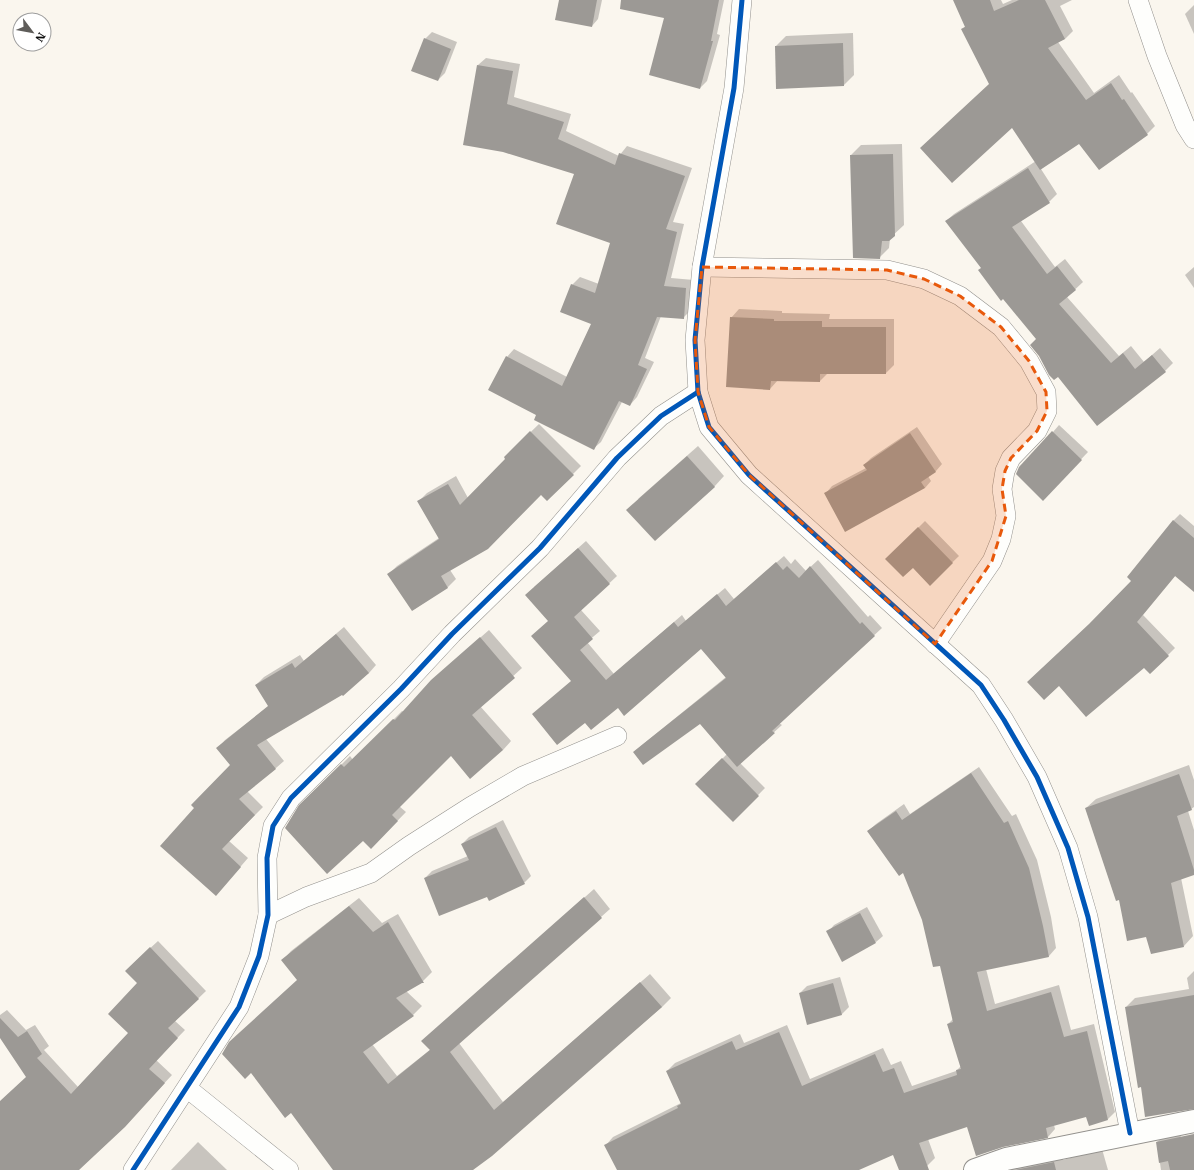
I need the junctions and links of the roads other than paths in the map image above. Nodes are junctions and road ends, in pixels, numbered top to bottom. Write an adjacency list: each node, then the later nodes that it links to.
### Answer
1 (742, 0): 4 (street)
2 (1138, 0): 3 (street)
3 (1194, 139)
4 (702, 267): 5 (street); 6 (street)
5 (698, 392): 6 (street); 8 (street)
6 (936, 644): 11 (street)
7 (617, 736): 8 (street)
8 (268, 916): 9 (street)
9 (187, 1088): 12 (street); 13 (street)
10 (1194, 1121): 11 (street)
11 (1130, 1133): 14 (street)
12 (133, 1170)
13 (289, 1170)
14 (975, 1170)

